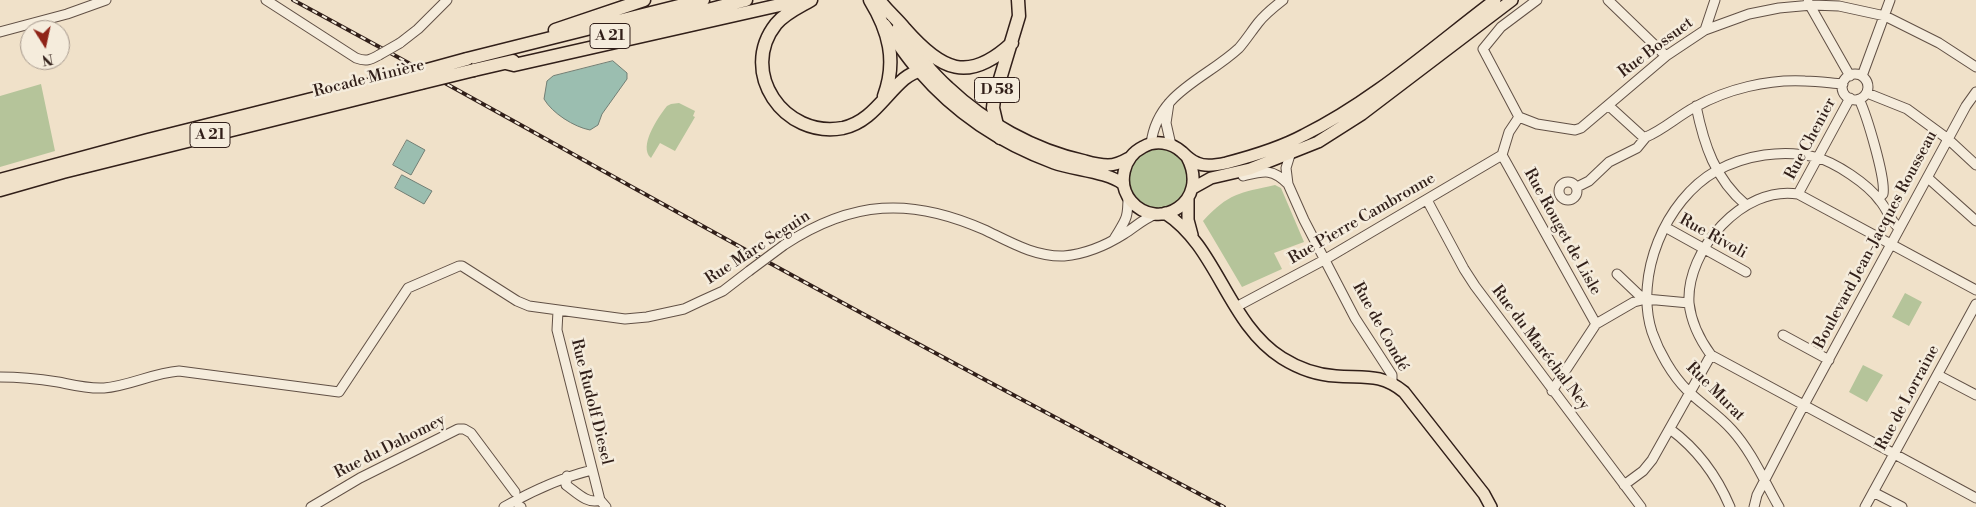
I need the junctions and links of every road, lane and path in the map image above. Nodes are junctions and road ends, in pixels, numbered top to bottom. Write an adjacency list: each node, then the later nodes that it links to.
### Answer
1 (106, 0): 24 (street)
2 (266, 0): 3 (street, bridge)
3 (447, 0)
4 (644, 0): 28 (highway)
5 (703, 0): 28 (highway, Rocade Minière / A 21)
6 (746, 0): 27 (highway, Rocade Minière / A 21)
7 (802, 0): 27 (highway)
8 (811, 0): 39 (highway)
9 (870, 0): 22 (highway, D 58)
10 (879, 0): 22 (highway, D 58)
11 (1018, 0): 25 (highway)
12 (1283, 0): 38 (street)
13 (1495, 0): 51 (main road)
14 (1512, 0): 49 (main road)
15 (1537, 0): 42 (street)
16 (1623, 0): 19 (street)
17 (1714, 0): 23 (street)
18 (1890, 0): 21 (street)
19 (1612, 3): 26 (street)
20 (1809, 3): 21 (street, Rue Bossuet); 23 (street, Rue Bossuet); 31 (street)
21 (1885, 16): 29 (street, Rue Bossuet); 32 (street)
22 (886, 18): 25 (highway); 30 (main road, D 58); 39 (highway)
23 (1704, 30): 26 (street, Rue Bossuet)
24 (0, 32)
25 (1012, 42): 43 (highway, D 58)
26 (1666, 56): 40 (street, Rue Bossuet)
27 (506, 63): 28 (highway, Rocade Minière / A 21)
28 (470, 65): 33 (highway, Rocade Minière / A 21, bridge)
29 (1976, 67)
30 (923, 69): 39 (highway); 43 (main road, D 58); 45 (main road, D 58)
31 (1850, 76): 32 (street); 34 (street)
32 (1862, 76): 36 (street)
33 (419, 78): 58 (highway, Rocade Minière / A 21); 62 (highway, Rocade Minière / A 21)
34 (1843, 84): 37 (street); 41 (street)
35 (1976, 92): 46 (street, Boulevard Jean-Jacques Rousseau)
36 (1863, 96): 37 (street); 46 (street); 66 (street)
37 (1850, 98): 52 (street, Rue Chenier)
38 (1169, 103): 47 (street); 48 (street)
39 (882, 104)
40 (1608, 105): 42 (street, Rue Bossuet); 44 (street)
41 (1696, 106): 44 (street); 55 (street)
42 (1519, 117): 50 (street)
43 (996, 124): 45 (highway, D 58); 53 (main road, D 58)
44 (1646, 137): 61 (street)
45 (1000, 138): 59 (main road, D 58)
46 (1948, 139): 54 (street); 57 (street, Boulevard Jean-Jacques Rousseau)
47 (1151, 144): 48 (main road); 53 (main road)
48 (1171, 145): 51 (main road)
49 (1290, 154): 56 (main road); 60 (street, Rue de Condé)
50 (1502, 155): 67 (street, Rue Pierre Cambronne); 86 (street, Rue Rouget de Lisle)
51 (1187, 157): 63 (main road)
52 (1817, 157): 55 (street, Rue Murat); 64 (street, Rue Chenier); 66 (street, Rue Murat)
53 (1129, 158): 59 (main road)
54 (1976, 165)
55 (1716, 171): 68 (street); 71 (street, Rue Murat)
56 (1227, 175): 60 (street); 63 (main road)
57 (1928, 178): 70 (street); 72 (street, Boulevard Jean-Jacques Rousseau)
58 (0, 180)
59 (1124, 184): 65 (main road)
60 (1288, 184): 77 (street, Rue de Condé)
61 (1577, 187)
62 (0, 190)
63 (1190, 194): 69 (main road); 73 (main road)
64 (1798, 194): 68 (street); 75 (street)
65 (1128, 196): 69 (main road); 74 (street)
66 (1878, 198): 72 (street, Rue Murat)
67 (1427, 200): 77 (street, Rue Pierre Cambronne); 93 (street, Rue du Maréchal Ney)
68 (1746, 205): 76 (street)
69 (1160, 214): 73 (main road); 74 (street, Rue Marc Seguin)
70 (1976, 221)
71 (1665, 227): 76 (street, Rue Rivoli); 81 (street, Rue Murat)
72 (1899, 228): 75 (street, Boulevard Jean-Jacques Rousseau)
73 (1192, 236): 83 (main road)
74 (1114, 239): 85 (street, Rue Marc Seguin, bridge)
75 (1891, 245): 80 (street); 89 (street, Boulevard Jean-Jacques Rousseau)
76 (1704, 247): 78 (street, Rue Rivoli); 82 (street)
77 (1324, 260): 83 (street, Rue Pierre Cambronne); 92 (street, Rue de Condé)
78 (1746, 272)
79 (1617, 274): 81 (street)
80 (1976, 290)
81 (1646, 299): 82 (street); 86 (street); 94 (street, Rue Murat)
82 (1689, 303): 88 (street)
83 (1236, 307): 92 (main road)
84 (1975, 310): 90 (street, Rue de Lorraine)
85 (558, 311): 91 (street, Rue Marc Seguin); 99 (street, Rue Rudolf Diesel)
86 (1596, 324): 93 (street)
87 (1783, 335): 89 (street)
88 (1711, 355): 94 (street); 96 (street)
89 (1829, 360): 96 (street, Boulevard Jean-Jacques Rousseau)
90 (1938, 374): 95 (street); 98 (street, Rue de Lorraine)
91 (0, 377)
92 (1392, 383): 105 (main road, Rue de Condé)
93 (1552, 391): 102 (street, Rue du Maréchal Ney)
94 (1690, 392): 97 (street); 101 (street, Rue Murat)
95 (1976, 395)
96 (1805, 404): 98 (street); 101 (street, Boulevard Jean-Jacques Rousseau)
97 (1670, 429): 102 (street); 113 (street)
98 (1895, 454): 104 (street, Rue de Lorraine); 106 (street)
99 (592, 470): 100 (street); 107 (street, Rue Rudolf Diesel)
100 (567, 476): 107 (street); 109 (street)
101 (1764, 481): 114 (street, Boulevard Jean-Jacques Rousseau); 115 (street, Rue Murat)
102 (1624, 485): 112 (street, Rue du Maréchal Ney)
103 (515, 492): 108 (street, Rue du Dahomey)
104 (1874, 492): 116 (street, Rue de Lorraine); 117 (street)
105 (1484, 494): 110 (main road, Rue de Condé); 111 (main road, Rue de Condé)
106 (1976, 498)
107 (603, 503)
108 (311, 507)
109 (504, 507)
110 (1491, 507)
111 (1499, 507)
112 (1641, 507)
113 (1730, 507)
114 (1754, 507)
115 (1779, 507)
116 (1865, 507)
117 (1902, 507)

